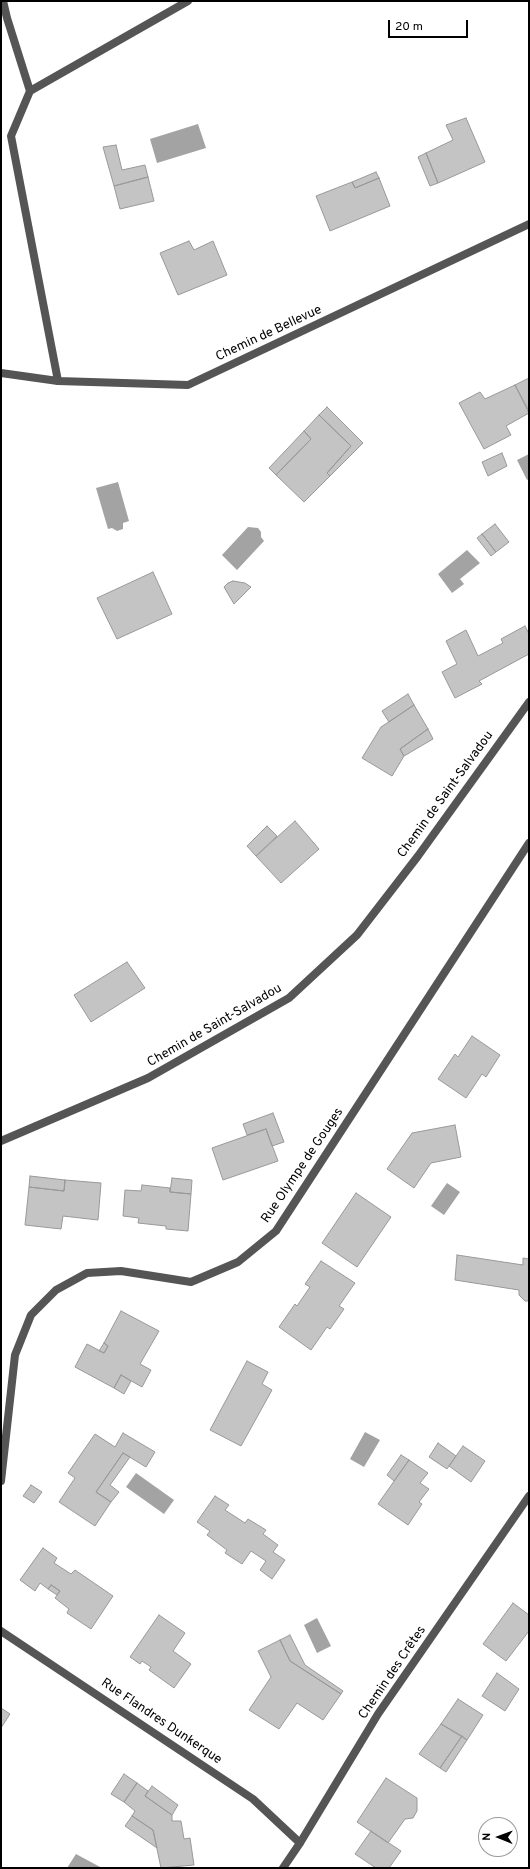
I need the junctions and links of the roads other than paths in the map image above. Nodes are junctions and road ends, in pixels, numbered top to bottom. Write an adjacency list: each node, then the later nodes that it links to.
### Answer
1 (4, 1): 3 (street)
2 (188, 1): 3 (street)
3 (30, 91): 6 (street)
4 (529, 224): 6 (street, Chemin de Bellevue)
5 (1, 373): 6 (street, Chemin de Bellevue)
6 (58, 381)
7 (529, 702): 9 (street, Chemin de Saint-Salvadou)
8 (529, 843): 10 (street, Rue Olympe de Gouges)
9 (1, 1141)
10 (1, 1481)
11 (529, 1496): 13 (street, Chemin des Crêtes)
12 (1, 1630): 13 (street, Rue Flandres Dunkerque)
13 (300, 1843): 14 (street, Chemin des Crêtes)
14 (283, 1868)

